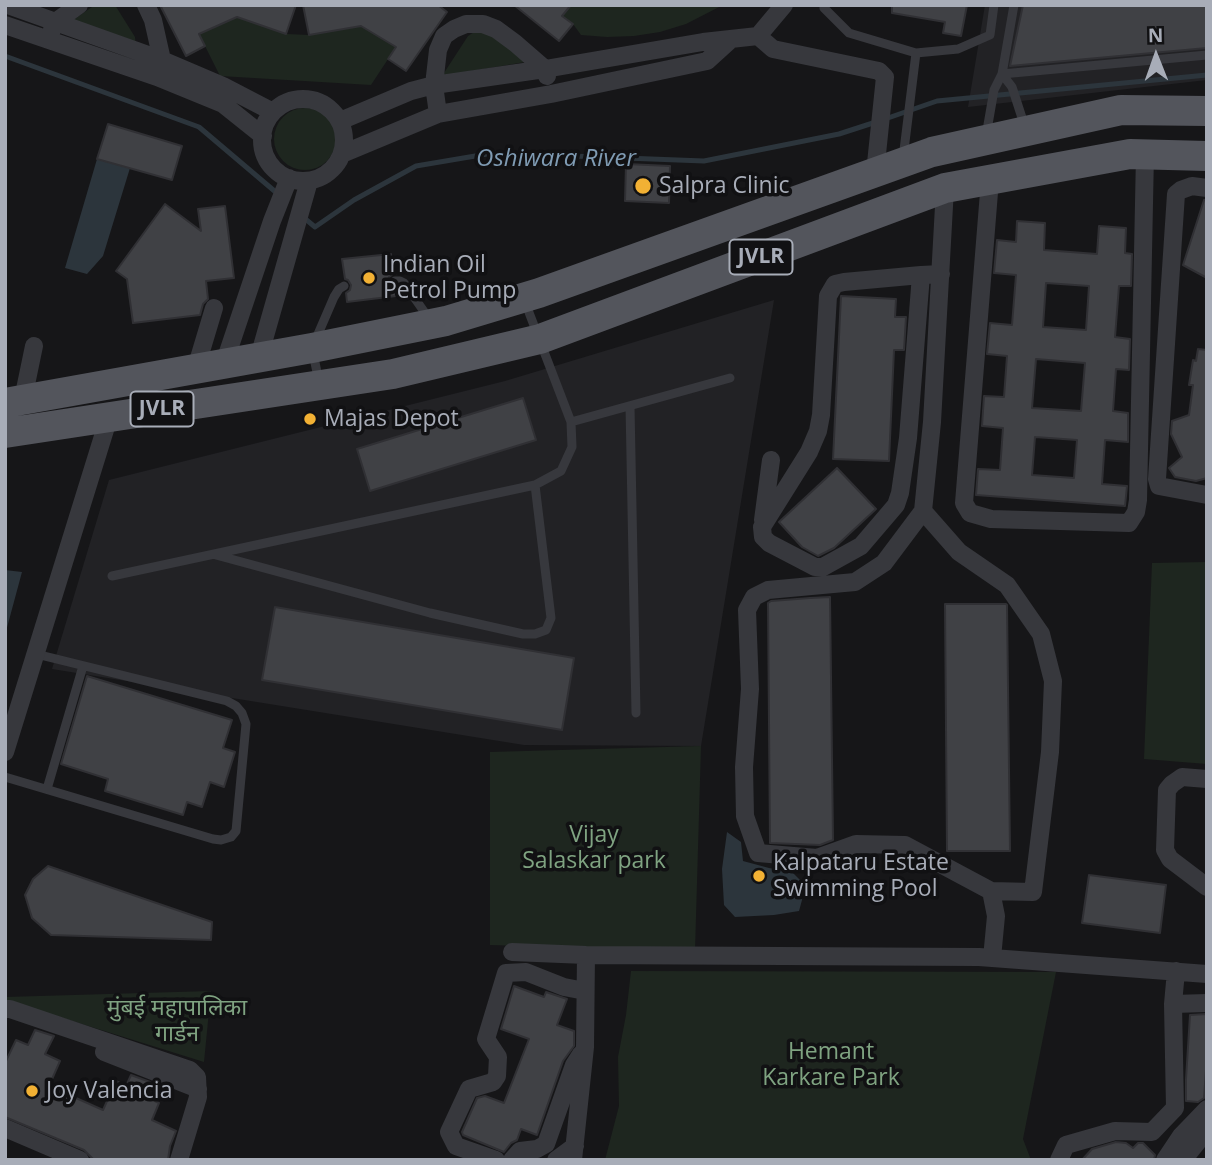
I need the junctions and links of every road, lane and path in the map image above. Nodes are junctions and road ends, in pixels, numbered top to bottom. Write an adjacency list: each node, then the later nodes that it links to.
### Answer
1 (8, 5): 8 (street)
2 (79, 5): 8 (street)
3 (146, 5): 15 (street)
4 (784, 5): 10 (street)
5 (825, 5): 13 (lane)
6 (994, 5): 13 (lane)
7 (1014, 5): 17 (lane)
8 (54, 23): 11 (street); 15 (street)
9 (5, 25): 11 (street)
10 (758, 36): 12 (street); 30 (street)
11 (48, 40): 15 (street)
12 (729, 41): 16 (street); 19 (street)
13 (916, 53): 30 (lane)
14 (1207, 55): 17 (lane)
15 (159, 69): 21 (street); 25 (street)
16 (545, 69): 18 (street); 18 (street); 19 (street)
17 (1002, 74): 24 (lane); 26 (lane)
18 (433, 85): 22 (street); 23 (street)
19 (551, 94): 22 (street)
20 (1207, 111): 24 (main road, JVLR)
21 (273, 112): 23 (street); 25 (street)
22 (438, 114): 27 (street)
23 (340, 121): 27 (street)
24 (1027, 131): 26 (main road, JVLR)
25 (263, 136): 32 (street)
26 (985, 140): 30 (main road, JVLR)
27 (342, 154): 33 (street)
28 (1145, 154): 29 (main road, JVLR); 31 (main road, JVLR); 31 (street)
29 (1207, 156)
30 (888, 168): 40 (main road, JVLR)
31 (990, 180): 34 (main road, JVLR)
32 (287, 183): 33 (street); 47 (street)
33 (306, 188): 46 (street)
34 (945, 188): 36 (street); 43 (main road, JVLR)
35 (1207, 188): 57 (street)
36 (941, 274): 37 (street); 58 (street)
37 (921, 275): 59 (street); 59 (street)
38 (395, 281): 42 (lane)
39 (344, 286): 45 (lane)
40 (523, 297): 42 (main road, JVLR); 43 (lane)
41 (214, 308): 47 (street)
42 (433, 324): 45 (main road, JVLR)
43 (540, 339): 49 (main road, JVLR); 53 (lane)
44 (34, 346): 50 (street)
45 (312, 348): 46 (main road, JVLR); 49 (lane)
46 (259, 357): 47 (main road, JVLR)
47 (210, 366): 50 (main road, JVLR)
48 (730, 379): 51 (lane)
49 (319, 384): 52 (main road, JVLR)
50 (14, 401)
51 (631, 406): 53 (lane); 64 (lane)
52 (109, 417): 54 (main road, JVLR); 62 (street)
53 (571, 422): 56 (lane)
54 (5, 433)
55 (771, 460): 59 (street)
56 (536, 485): 60 (lane); 60 (lane)
57 (1207, 495)
58 (923, 511): 70 (street); 70 (street)
59 (762, 527)
60 (212, 554): 61 (lane)
61 (112, 576)
62 (36, 654): 63 (lane); 65 (street)
63 (83, 666): 68 (lane); 68 (lane)
64 (636, 713)
65 (5, 752)
66 (5, 777): 68 (lane)
67 (1207, 779): 69 (street)
68 (47, 789)
69 (1207, 887)
70 (991, 891): 73 (street)
71 (512, 952): 72 (street)
72 (586, 954): 73 (street); 76 (street)
73 (992, 958): 74 (street)
74 (1176, 971): 75 (street); 78 (street)
75 (1207, 974)
76 (585, 991): 81 (street); 89 (street)
77 (1207, 1003): 78 (street)
78 (1174, 1004): 92 (street)
79 (5, 1009): 82 (street)
80 (5, 1017): 82 (street)
81 (585, 1047): 86 (street); 90 (street)
82 (198, 1089): 88 (street)
83 (1207, 1109): 93 (street)
84 (5, 1128): 87 (street)
85 (1207, 1130): 94 (street)
86 (574, 1153): 91 (street)
87 (80, 1160)
88 (179, 1160)
89 (496, 1160)
90 (512, 1160)
91 (556, 1160)
92 (1059, 1160)
93 (1165, 1160)
94 (1183, 1160)

